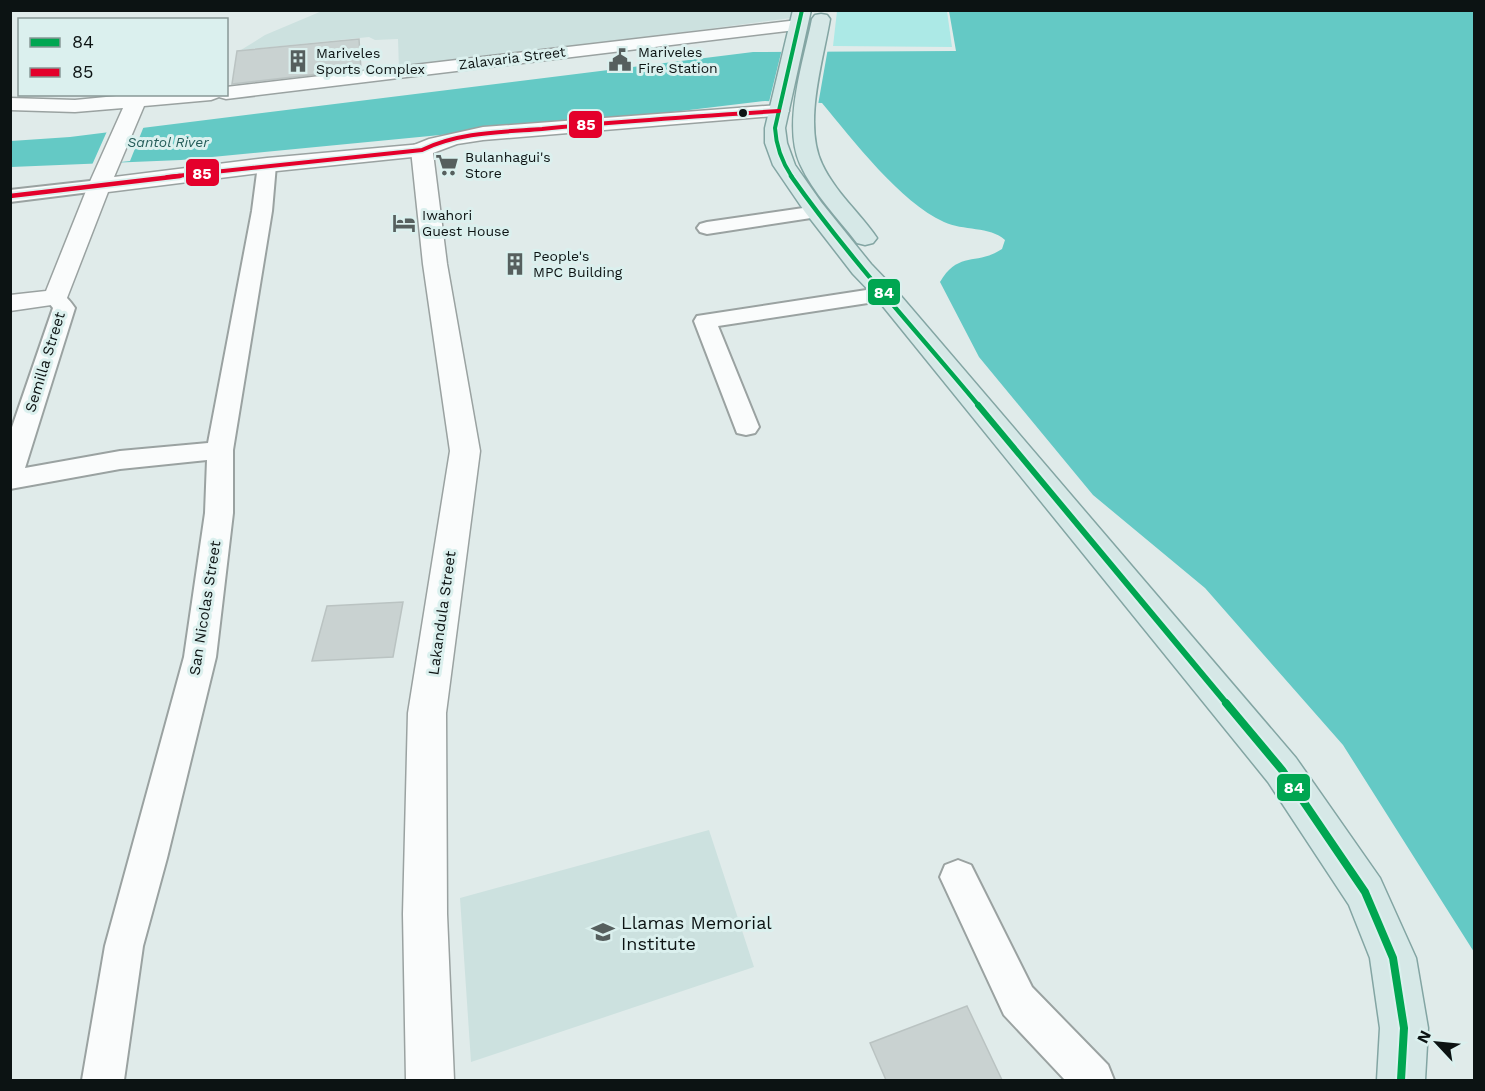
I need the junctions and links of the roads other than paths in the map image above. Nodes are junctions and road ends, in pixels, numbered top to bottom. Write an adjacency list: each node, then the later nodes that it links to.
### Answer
1 (822, 10): 14 (main road)
2 (798, 26): 3 (street, Zalavaria Street); 7 (main road)
3 (228, 93)
4 (192, 96): 5 (street)
5 (136, 102): 6 (street); 10 (street, Semilla Street)
6 (10, 104)
7 (780, 107): 8 (street); 12 (main road)
8 (422, 150): 9 (street); 23 (street, Lakandula Street)
9 (267, 165): 10 (street); 18 (street, San Nicolas Street)
10 (99, 186): 11 (street); 15 (street, Semilla Street)
11 (10, 196)
12 (817, 212): 13 (street); 14 (main road)
13 (707, 228)
14 (886, 294): 17 (street); 25 (main road)
15 (56, 298): 16 (street); 19 (street, Semilla Street)
16 (10, 303)
17 (746, 427)
18 (220, 450): 20 (street); 22 (street, San Nicolas Street)
19 (10, 474)
20 (10, 480)
21 (958, 877): 24 (street)
22 (103, 1080)
23 (430, 1080)
24 (1093, 1080)
25 (1401, 1080)

